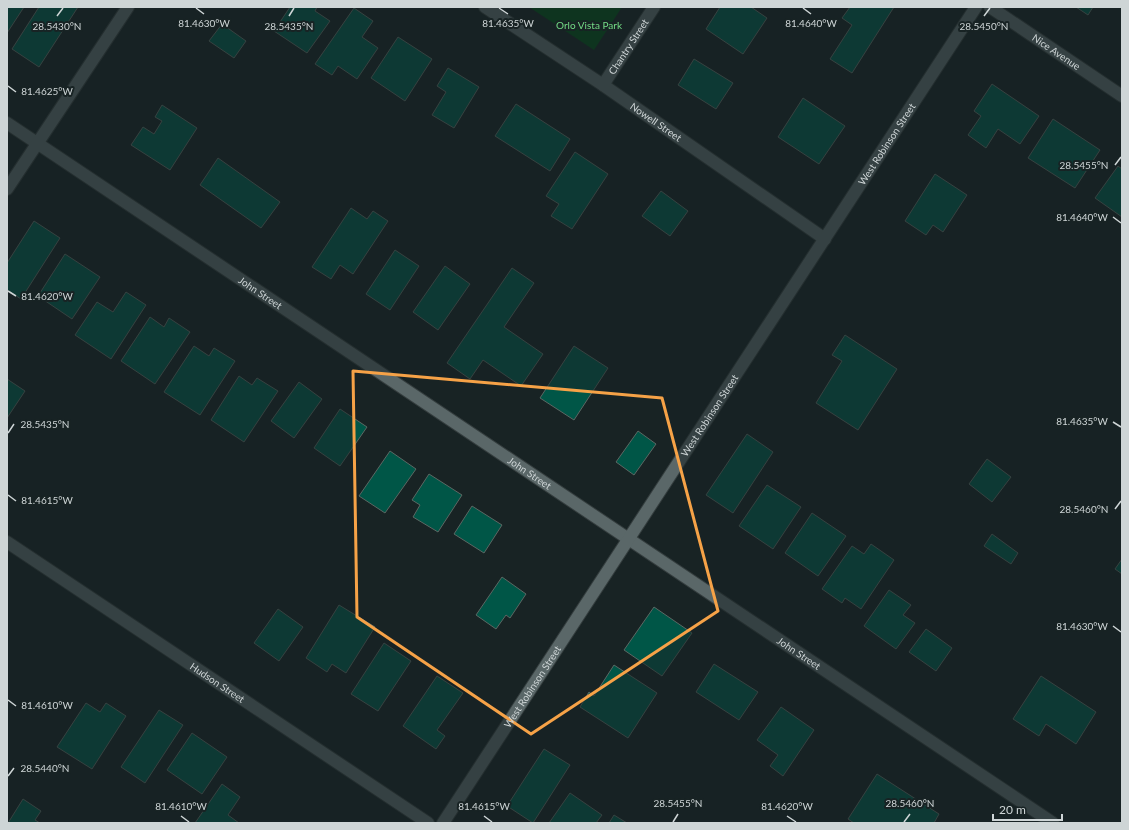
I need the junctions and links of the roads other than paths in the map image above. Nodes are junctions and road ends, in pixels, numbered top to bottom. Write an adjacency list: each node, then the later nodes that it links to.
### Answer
1 (128, 7): 9 (street)
2 (485, 7): 6 (street, Nowell Street)
3 (654, 7): 6 (street, Chantry Street)
4 (976, 7): 11 (street, West Robinson Street)
5 (990, 7): 7 (street, Nice Avenue)
6 (603, 85): 11 (street, Nowell Street)
7 (1122, 96)
8 (7, 123): 9 (street, John Street)
9 (38, 143): 10 (street); 12 (street, John Street)
10 (7, 189)
11 (825, 239): 12 (street, West Robinson Street)
12 (628, 538): 15 (street, West Robinson Street); 16 (street, John Street)
13 (7, 542): 14 (street, Hudson Street)
14 (428, 823)
15 (443, 823)
16 (1053, 823)

